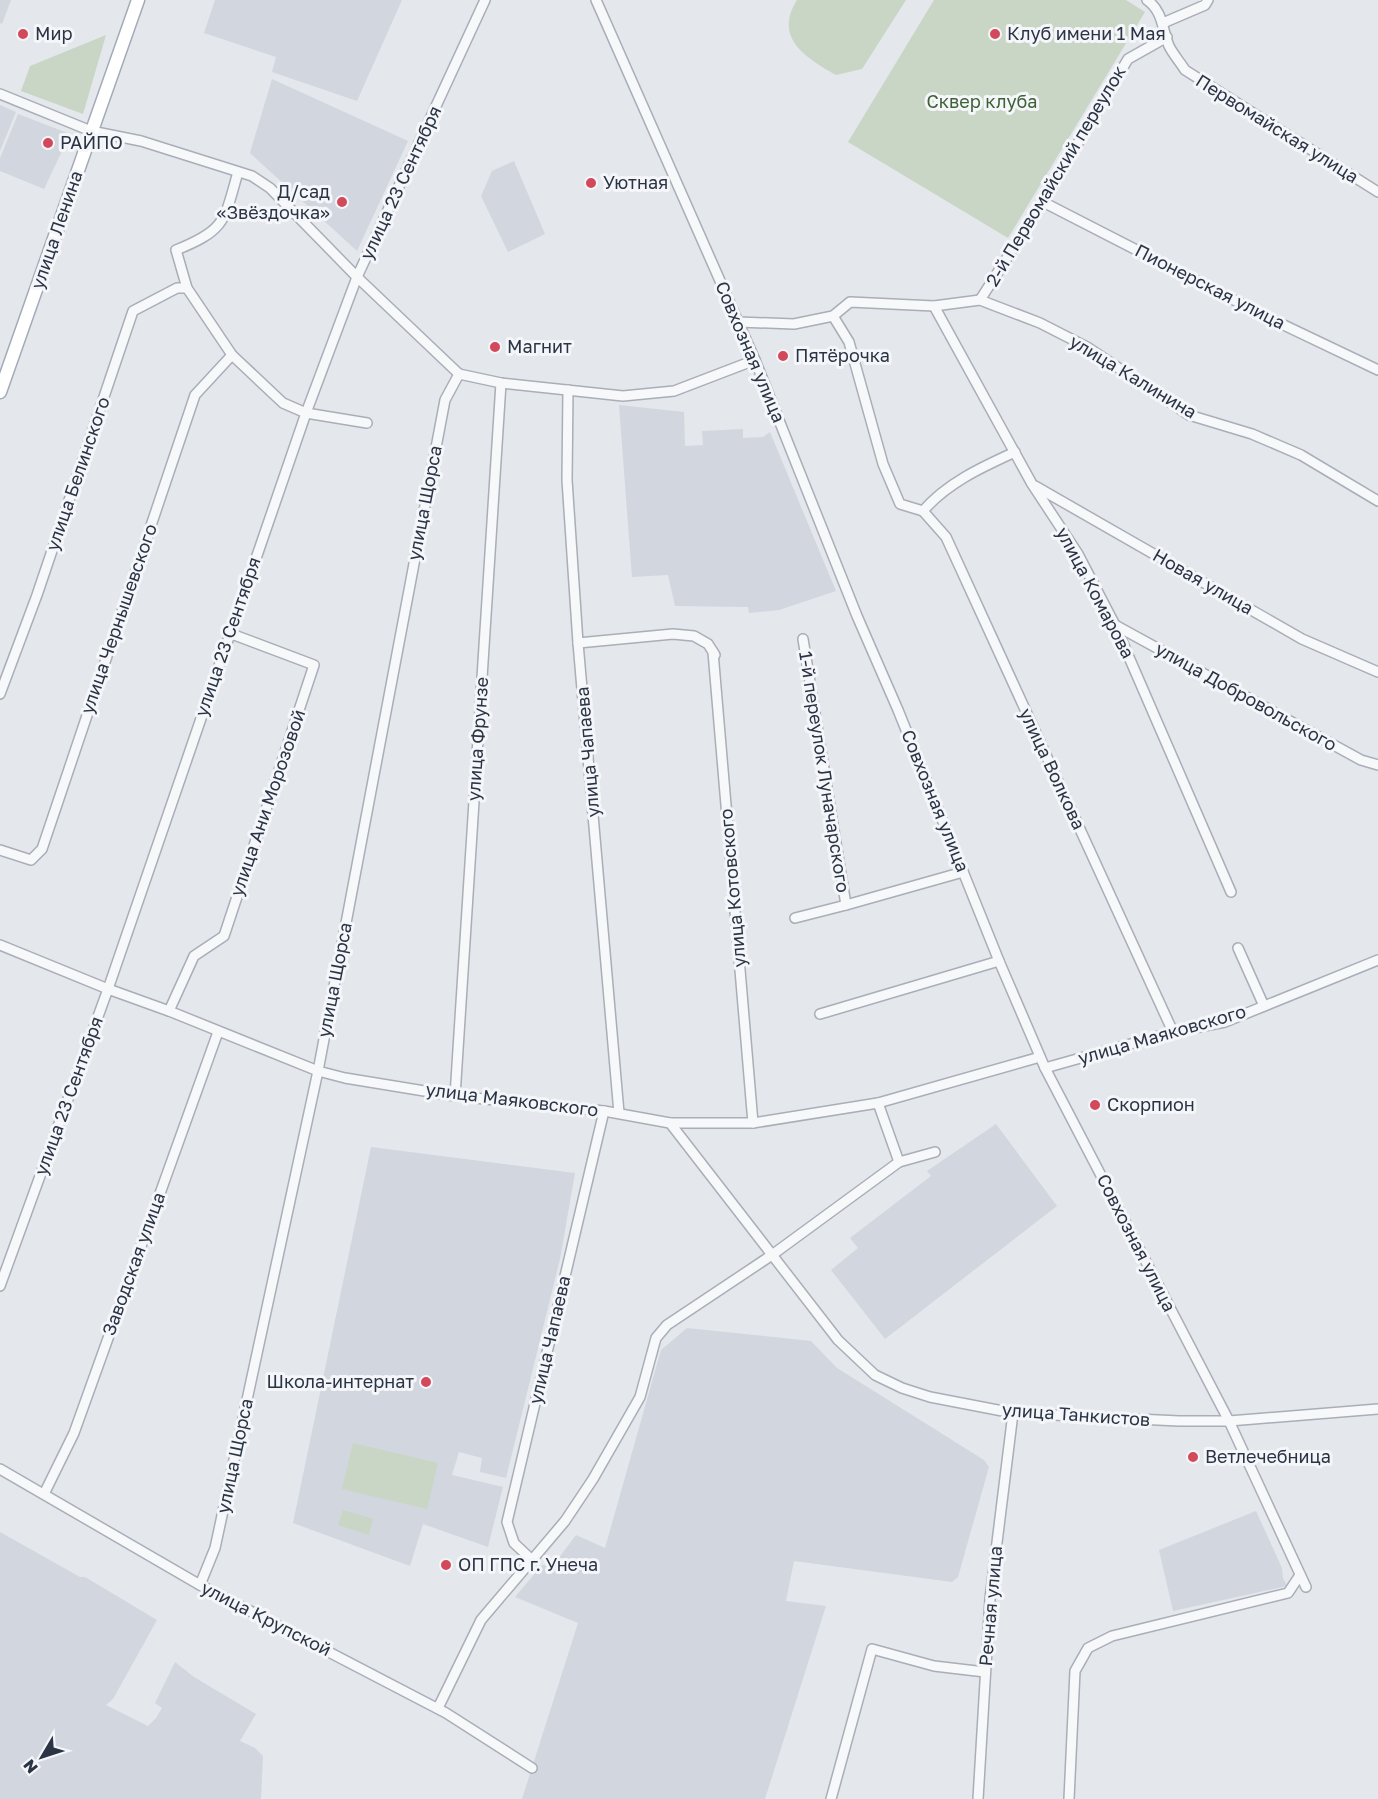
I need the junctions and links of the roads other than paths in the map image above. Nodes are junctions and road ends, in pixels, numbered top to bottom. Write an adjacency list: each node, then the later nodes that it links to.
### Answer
1 (138, 0): 9 (main road, улица Ленина)
2 (485, 0): 13 (street, улица 23 Сентября)
3 (596, 0): 18 (street, Совхозная улица)
4 (1147, 0): 6 (street, Первомайская улица)
5 (1208, 0): 6 (street)
6 (1163, 23): 7 (street, Первомайская улица)
7 (1167, 38): 11 (street, Первомайская улица); 12 (street, 2-й Первомайский переулок)
8 (0, 94): 9 (street)
9 (91, 131): 10 (street); 25 (main road, улица Ленина)
10 (238, 172): 13 (street); 14 (street)
11 (1378, 192)
12 (1043, 202): 15 (street, 2-й Первомайский переулок); 21 (street, Пионерская улица)
13 (357, 277): 22 (street); 26 (street, улица 23 Сентября)
14 (187, 288): 19 (street); 37 (street, улица Белинского)
15 (980, 300): 16 (street, улица Калинина); 30 (street, улица Калинина)
16 (934, 306): 17 (street, улица Калинина); 28 (street, улица Комарова)
17 (833, 316): 18 (street, улица Калинина); 31 (street)
18 (738, 322): 20 (street, Совхозная улица)
19 (232, 356): 26 (street); 39 (street, улица Чернышевского)
20 (755, 360): 24 (street); 40 (street, Совхозная улица)
21 (1378, 370)
22 (459, 374): 23 (street); 56 (street, улица Щорса)
23 (501, 383): 24 (street); 57 (street, улица Фрунзе)
24 (568, 390): 35 (street, улица Чапаева)
25 (0, 392)
26 (306, 413): 27 (street); 33 (street, улица 23 Сентября)
27 (367, 423)
28 (1015, 452): 29 (street, улица Комарова); 31 (street)
29 (1032, 484): 32 (street, улица Комарова); 36 (street, Новая улица)
30 (1378, 501)
31 (923, 511): 53 (street, улица Волкова)
32 (1115, 625): 38 (street, улица Добровольского); 41 (street, улица Комарова)
33 (229, 633): 48 (street, улица 23 Сентября); 50 (street, улица Ани Морозовой)
34 (803, 639): 42 (street, 1-й переулок Луначарского)
35 (578, 643): 60 (street, улица Чапаева); 62 (street, улица Котовского)
36 (1378, 672)
37 (0, 693)
38 (1378, 765)
39 (0, 850)
40 (963, 872): 42 (street, 1-й переулок Луначарского); 47 (street, Совхозная улица)
41 (1232, 892)
42 (846, 905): 43 (street, 1-й переулок Луначарского)
43 (795, 918)
44 (0, 945): 48 (street, улица Маяковского)
45 (1239, 948): 49 (street)
46 (1378, 960): 49 (street, улица Маяковского)
47 (999, 961): 51 (street); 54 (street, Совхозная улица)
48 (108, 989): 50 (street, улица Маяковского); 66 (street, улица 23 Сентября)
49 (1264, 1006): 53 (street, улица Маяковского)
50 (169, 1011): 52 (street, улица Маяковского)
51 (820, 1014)
52 (218, 1032): 56 (street, улица Маяковского); 71 (street, Заводская улица)
53 (1173, 1032): 55 (street, улица Маяковского)
54 (1040, 1057): 55 (street, Совхозная улица); 58 (street, улица Маяковского)
55 (1045, 1068): 69 (street, Совхозная улица)
56 (318, 1071): 57 (street, улица Маяковского); 74 (street, улица Щорса)
57 (455, 1096): 59 (street, улица Маяковского)
58 (878, 1103): 62 (street, улица Маяковского); 64 (street)
59 (604, 1111): 60 (street, улица Маяковского); 72 (street, улица Чапаева)
60 (619, 1113): 61 (street, улица Маяковского)
61 (669, 1123): 62 (street, улица Маяковского); 65 (street, улица Танкистов)
62 (753, 1123)
63 (935, 1152): 64 (street)
64 (899, 1162): 65 (street)
65 (772, 1255): 68 (street, улица Танкистов); 72 (street)
66 (0, 1286)
67 (1378, 1409): 69 (street, улица Танкистов)
68 (1013, 1413): 69 (street, улица Танкистов); 76 (street, Речная улица)
69 (1229, 1421): 73 (street, Совхозная улица)
70 (0, 1469): 71 (street, улица Крупской)
71 (44, 1494): 74 (street, улица Крупской)
72 (533, 1561): 77 (street)
73 (1300, 1575): 75 (street, Совхозная улица); 81 (street)
74 (200, 1585): 77 (street, улица Крупской)
75 (1306, 1587)
76 (985, 1672): 79 (street); 80 (street, Речная улица)
77 (438, 1708): 78 (street, улица Крупской)
78 (532, 1768)
79 (831, 1799)
80 (978, 1799)
81 (1068, 1799)

